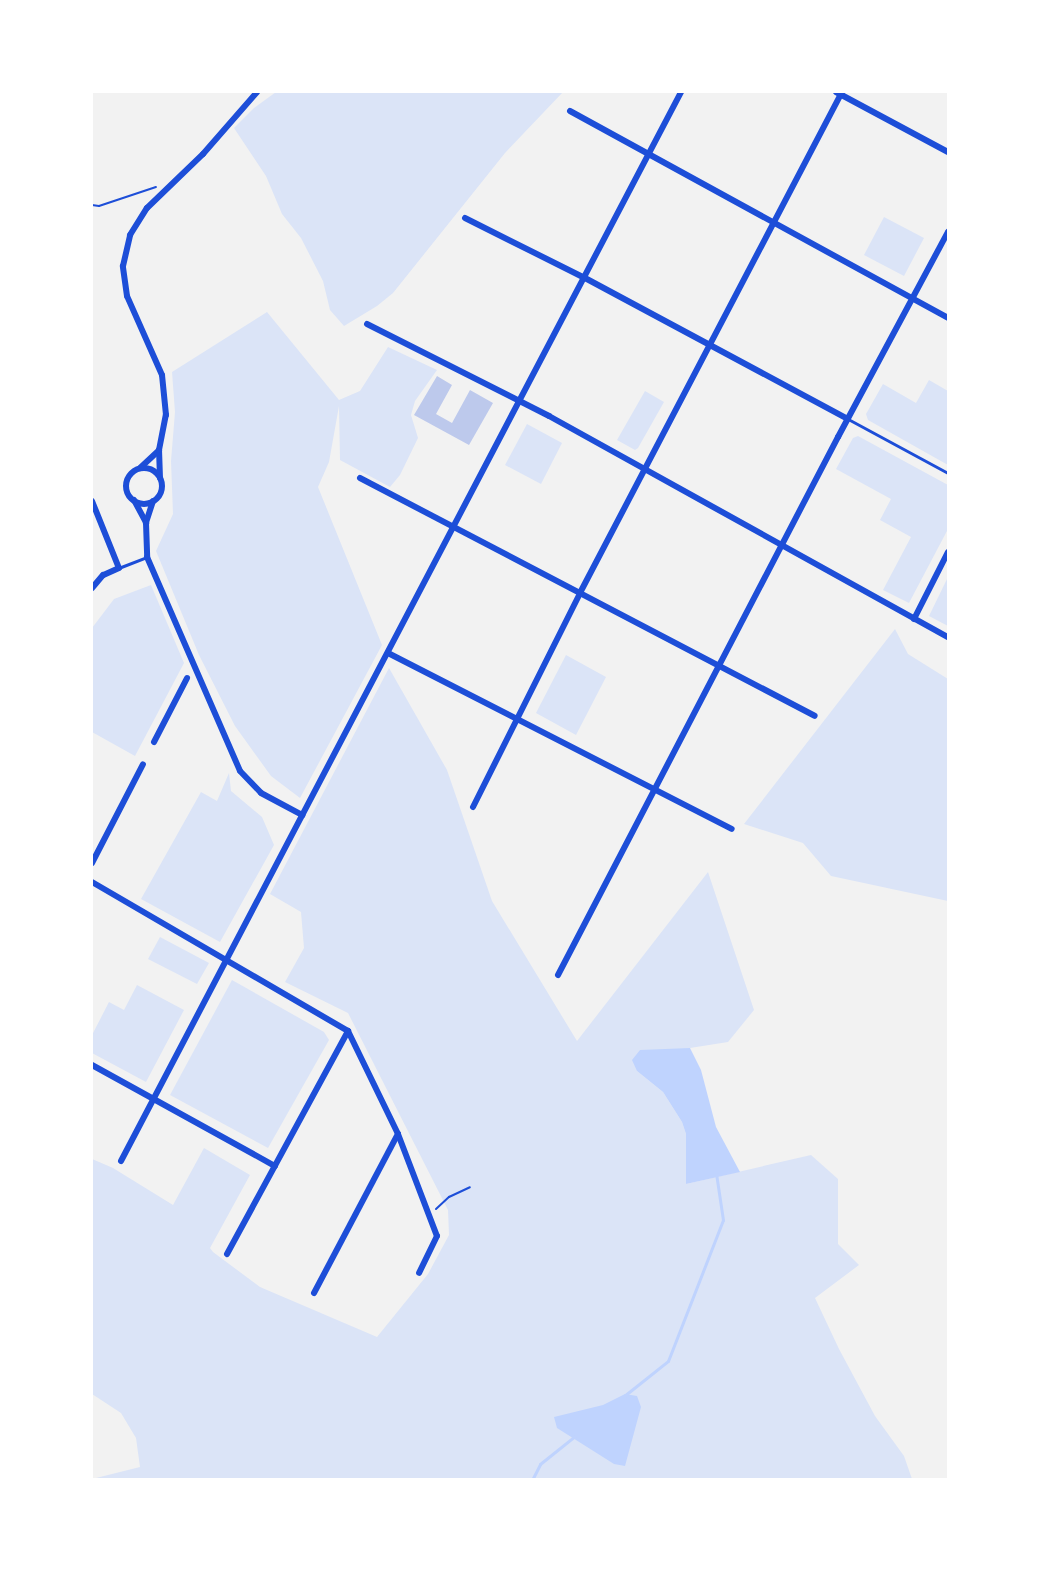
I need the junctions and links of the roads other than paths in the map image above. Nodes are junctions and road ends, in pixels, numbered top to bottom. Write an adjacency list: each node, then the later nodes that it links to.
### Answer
1 (257, 92): 17 (street)
2 (681, 92): 6 (street)
3 (840, 92): 5 (street); 8 (street)
4 (570, 111): 6 (street)
5 (948, 152)
6 (648, 153): 8 (street); 10 (street)
7 (465, 218): 10 (street)
8 (775, 223): 11 (street); 14 (street)
9 (948, 232): 11 (street)
10 (585, 278): 14 (street); 15 (street)
11 (912, 298): 12 (street); 16 (street)
12 (948, 318)
13 (367, 324): 15 (street)
14 (711, 347): 16 (street); 19 (street)
15 (521, 401): 19 (street); 27 (street)
16 (848, 419): 20 (lane); 28 (street)
17 (159, 450): 18 (street); 21 (street)
18 (140, 468): 21 (street); 23 (street)
19 (645, 471): 28 (street); 33 (street)
20 (948, 473)
21 (160, 478): 25 (street)
22 (360, 478): 27 (street)
23 (134, 500): 25 (street); 26 (street)
24 (92, 501): 31 (street)
25 (153, 501): 26 (street)
26 (146, 523): 30 (street)
27 (453, 526): 33 (street); 36 (street)
28 (783, 545): 34 (street); 37 (street)
29 (948, 552): 34 (street)
30 (147, 557): 31 (lane); 45 (street)
31 (119, 568): 32 (street)
32 (92, 588)
33 (581, 591): 37 (street); 40 (street)
34 (914, 619): 35 (street)
35 (948, 637)
36 (388, 653): 40 (street); 45 (street)
37 (720, 664): 39 (street); 43 (street)
38 (187, 678): 41 (street)
39 (815, 716)
40 (517, 719): 43 (street); 44 (street)
41 (154, 742)
42 (143, 764): 47 (street)
43 (654, 790): 46 (street); 50 (street)
44 (473, 807)
45 (302, 814): 49 (street)
46 (732, 829)
47 (92, 863)
48 (92, 882): 49 (street)
49 (226, 959): 51 (street); 53 (street)
50 (558, 975)
51 (348, 1030): 54 (street); 56 (street)
52 (92, 1065): 53 (street)
53 (153, 1100): 55 (street); 56 (street)
54 (398, 1134): 58 (street); 59 (street)
55 (121, 1161)
56 (275, 1166): 57 (street)
57 (227, 1254)
58 (419, 1273)
59 (315, 1293)

